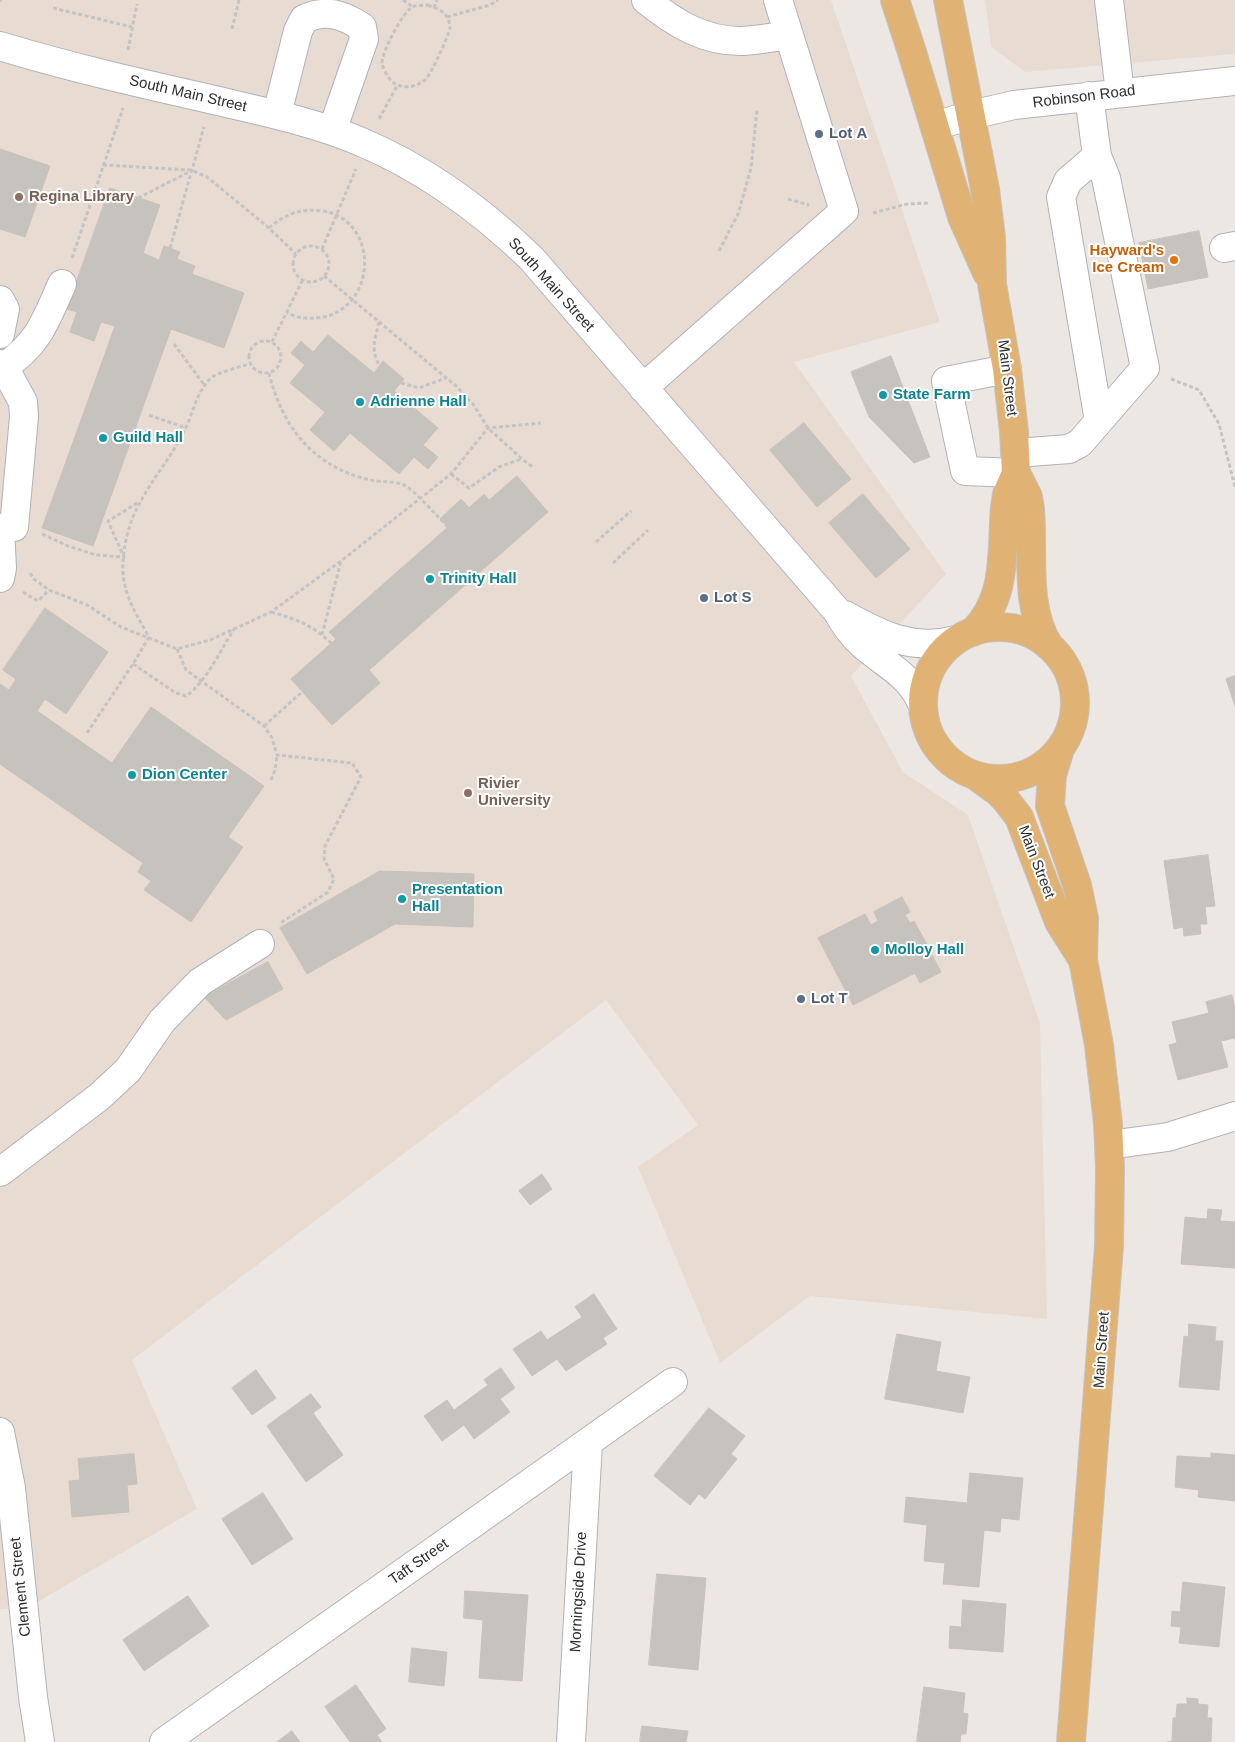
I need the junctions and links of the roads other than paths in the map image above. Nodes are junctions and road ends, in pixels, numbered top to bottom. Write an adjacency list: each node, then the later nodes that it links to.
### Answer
1 (646, 0): 6 (street)
2 (778, 0): 6 (street)
3 (895, 0): 13 (main road, Main Street)
4 (948, 0): 12 (main road, Main Street)
5 (1109, 0): 9 (street)
6 (789, 34): 22 (street)
7 (0, 46): 11 (street, South Main Street)
8 (1235, 81): 9 (street, Robinson Road)
9 (1120, 93): 10 (street, Robinson Road)
10 (1089, 96): 12 (street, Robinson Road); 15 (street)
11 (276, 114): 14 (street, South Main Street); 14 (street)
12 (971, 115): 13 (street, Robinson Road); 17 (main road, Main Street)
13 (935, 126): 17 (main road, Main Street)
14 (332, 131): 22 (street, South Main Street)
15 (1097, 156): 23 (street); 23 (street)
16 (62, 284): 20 (street)
17 (992, 284): 21 (main road, Main Street)
18 (0, 300): 19 (street)
19 (0, 334)
20 (2, 366): 25 (street)
21 (1007, 369): 24 (main road, Main Street); 24 (street)
22 (643, 388): 27 (street, South Main Street)
23 (1099, 420): 24 (street)
24 (1016, 463): 28 (main road, Main Street); 29 (main road, Main Street)
25 (5, 528): 26 (street)
26 (10, 584)
27 (837, 611): 28 (street, South Main Street); 30 (street, South Main Street)
28 (965, 636): 29 (main road); 30 (main road)
29 (1049, 646): 31 (main road)
30 (922, 706): 32 (main road)
31 (1060, 749): 32 (main road); 34 (main road, Main Street)
32 (976, 776): 34 (main road, Main Street)
33 (260, 944): 37 (street)
34 (1083, 960): 36 (main road, Main Street)
35 (1235, 1116): 36 (street)
36 (1109, 1145): 44 (main road, Main Street)
37 (0, 1172)
38 (673, 1382): 40 (street, Taft Street)
39 (0, 1432): 41 (street, Clement Street)
40 (588, 1443): 42 (street, Taft Street); 43 (street, Morningside Drive)
41 (40, 1742)
42 (164, 1742)
43 (571, 1742)
44 (1071, 1742)

